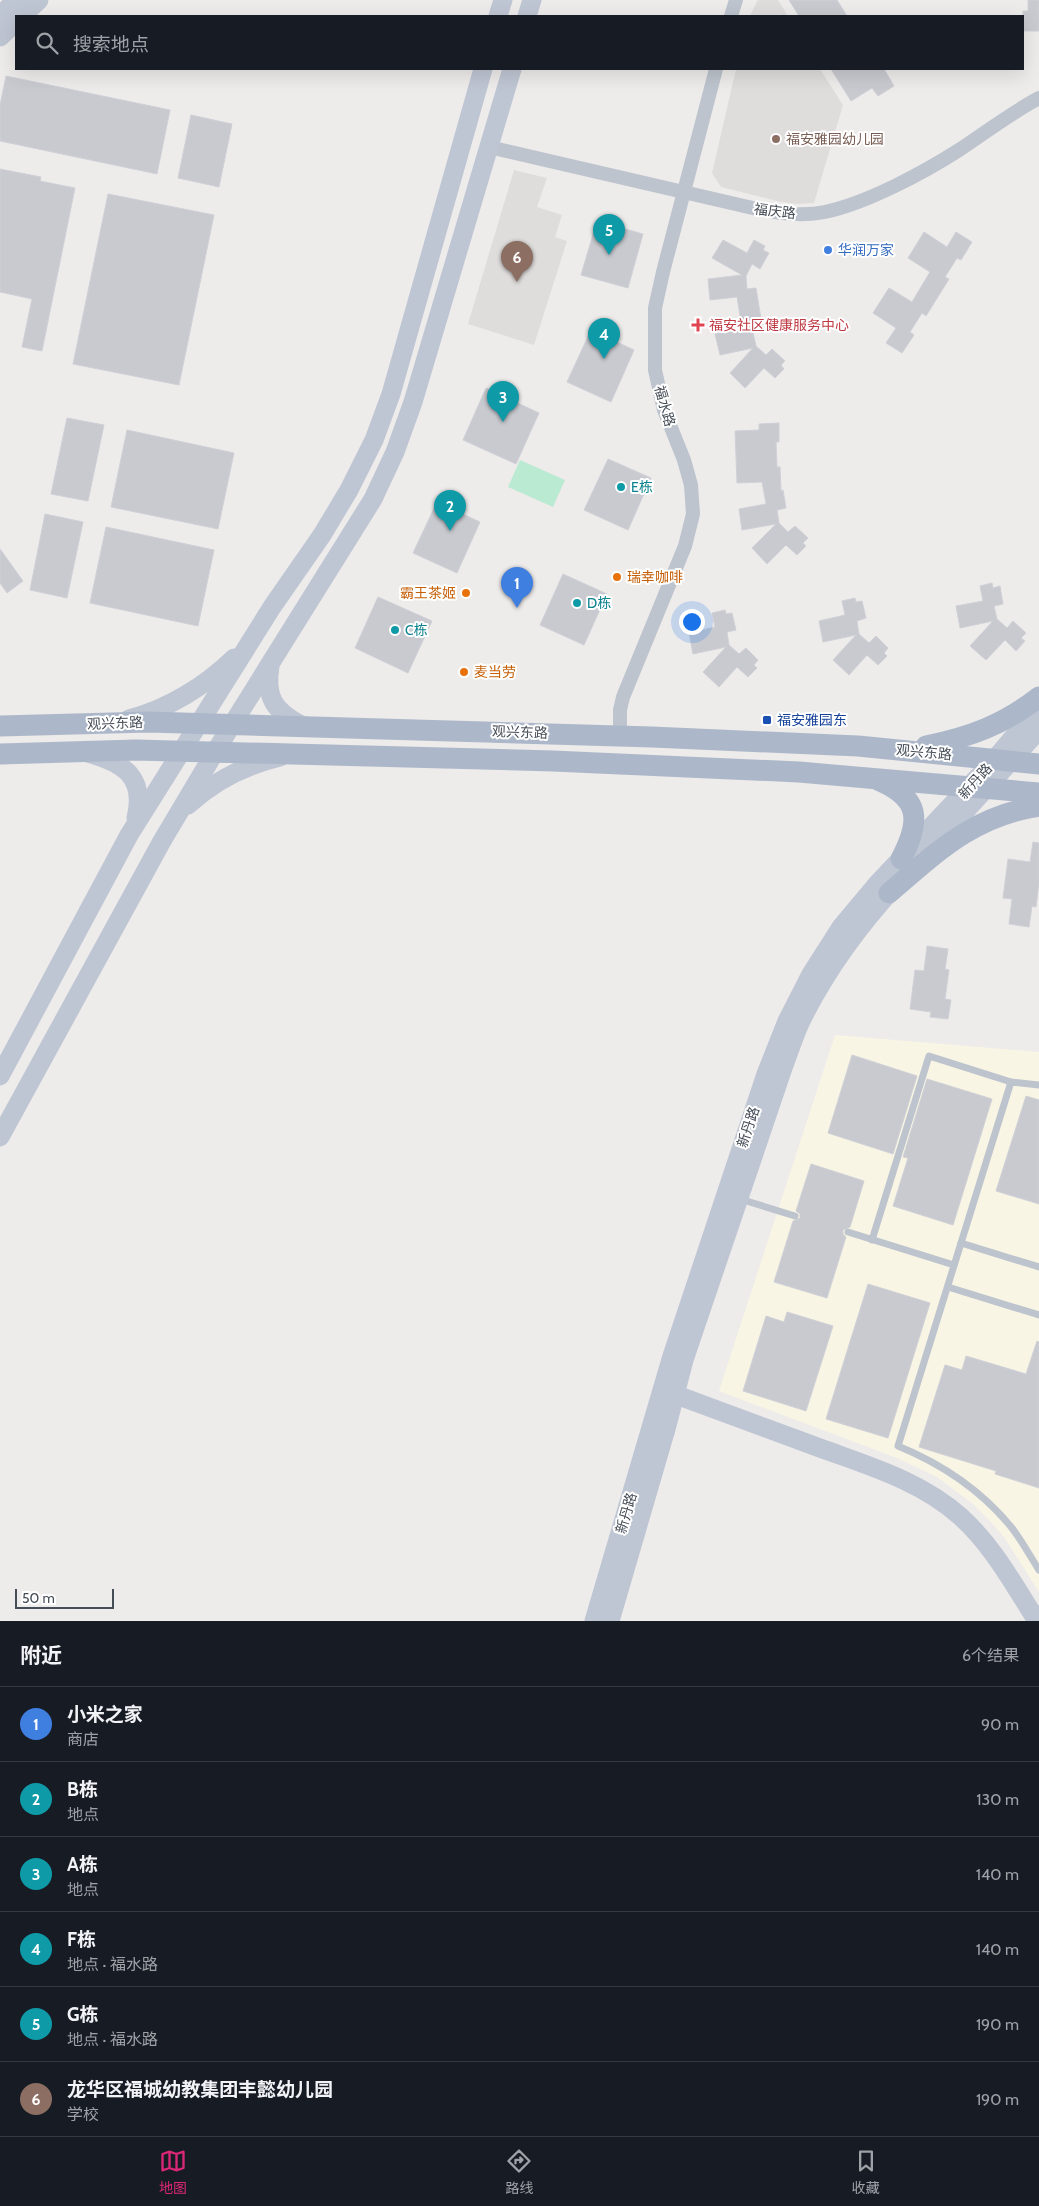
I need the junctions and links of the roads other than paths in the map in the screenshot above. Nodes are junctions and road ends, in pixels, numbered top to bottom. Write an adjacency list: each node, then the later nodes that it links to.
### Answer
1 (16, 0): 10 (street)
2 (39, 0): 6 (street)
3 (503, 0): 7 (street)
4 (532, 0): 8 (street)
5 (736, 0): 9 (street)
6 (23, 15)
7 (498, 15)
8 (527, 15)
9 (731, 15)
10 (0, 16)
11 (15, 23): 12 (street)
12 (0, 37)
13 (483, 70): 19 (street)
14 (512, 70): 17 (street)
15 (716, 70): 18 (street, 福水路)
16 (1039, 98): 18 (street, 福庆路)
17 (489, 147): 18 (street, 福庆路); 20 (street)
18 (684, 192): 29 (street, 福水路)
19 (253, 637): 23 (street); 24 (street)
20 (270, 665): 25 (street); 26 (street)
21 (1039, 697): 30 (main road)
22 (1039, 707): 36 (street, 新丹路)
23 (118, 722): 24 (main road, 观兴东路); 27 (main road, 观兴东路)
24 (200, 724): 25 (main road, 观兴东路); 31 (street)
25 (233, 724): 26 (main road, 观兴东路); 33 (street)
26 (300, 725): 29 (main road, 观兴东路)
27 (0, 726)
28 (1039, 730): 36 (street, 新丹路)
29 (620, 736): 30 (main road, 观兴东路)
30 (902, 750): 36 (main road, 观兴东路)
31 (181, 751): 32 (main road, 观兴东路); 33 (main road, 观兴东路); 43 (street)
32 (84, 752): 34 (main road, 观兴东路); 43 (street)
33 (215, 752): 35 (main road, 观兴东路); 42 (street)
34 (0, 754)
35 (296, 754): 38 (main road, 观兴东路); 42 (street)
36 (1003, 760): 37 (main road, 观兴东路); 39 (street, 新丹路)
37 (1039, 764)
38 (871, 777): 39 (main road, 观兴东路); 44 (main road)
39 (979, 787): 40 (main road, 观兴东路); 44 (street, 新丹路); 45 (street, 新丹路)
40 (1039, 793)
41 (1039, 806): 45 (main road)
42 (178, 814): 49 (street)
43 (129, 835): 46 (street)
44 (902, 859): 59 (street, 新丹路)
45 (889, 893): 50 (street, 新丹路)
46 (0, 1076)
47 (1011, 1082): 48 (lane); 53 (lane); 54 (lane)
48 (1039, 1085)
49 (0, 1137)
50 (738, 1198): 51 (lane); 59 (street, 新丹路)
51 (795, 1216)
52 (848, 1232): 53 (lane)
53 (872, 1240): 55 (lane)
54 (961, 1243): 55 (lane); 56 (lane)
55 (954, 1265): 57 (lane)
56 (1039, 1267)
57 (948, 1287): 58 (lane); 60 (lane)
58 (1039, 1316)
59 (668, 1392): 61 (street, 新丹路); 62 (street, 新丹路); 63 (street)
60 (1039, 1570)
61 (594, 1621)
62 (610, 1621)
63 (1037, 1621)

